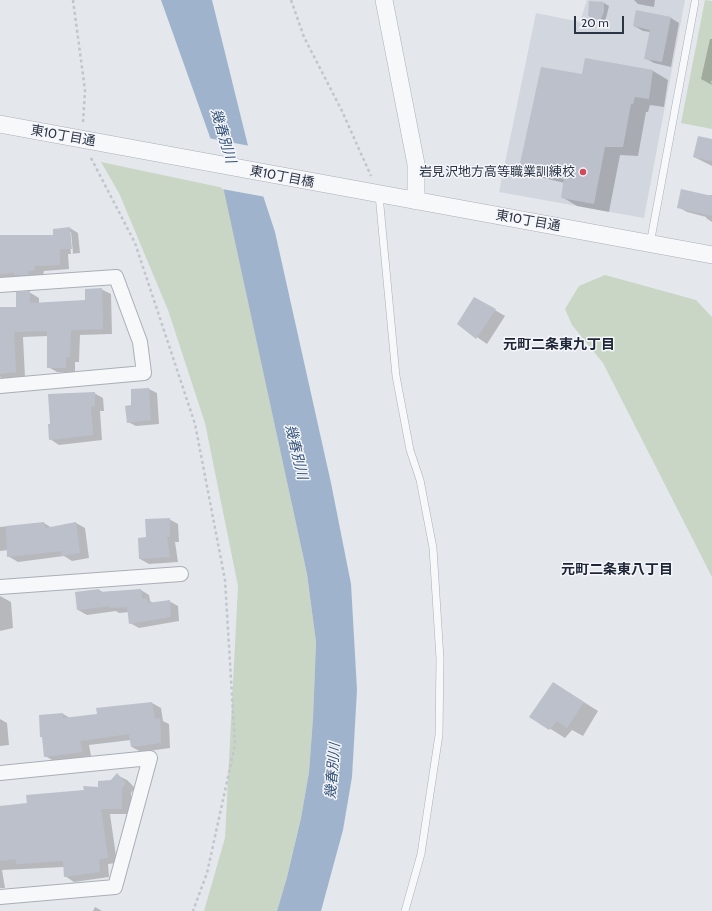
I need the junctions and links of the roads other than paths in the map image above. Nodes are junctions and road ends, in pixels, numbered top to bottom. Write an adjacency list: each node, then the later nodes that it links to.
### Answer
1 (384, 0): 7 (street)
2 (695, 2): 8 (lane)
3 (0, 124): 4 (street, 東10丁目通)
4 (127, 148): 5 (street, 東10丁目橋)
5 (343, 188): 6 (street, 東10丁目通)
6 (379, 194): 7 (street, 東10丁目通); 16 (lane)
7 (416, 201): 8 (street, 東10丁目通)
8 (650, 244): 9 (street, 東10丁目通)
9 (712, 255)
10 (0, 285): 11 (street)
11 (0, 386)
12 (181, 574): 13 (street)
13 (0, 587)
14 (0, 773): 15 (street)
15 (0, 897)
16 (405, 911)

